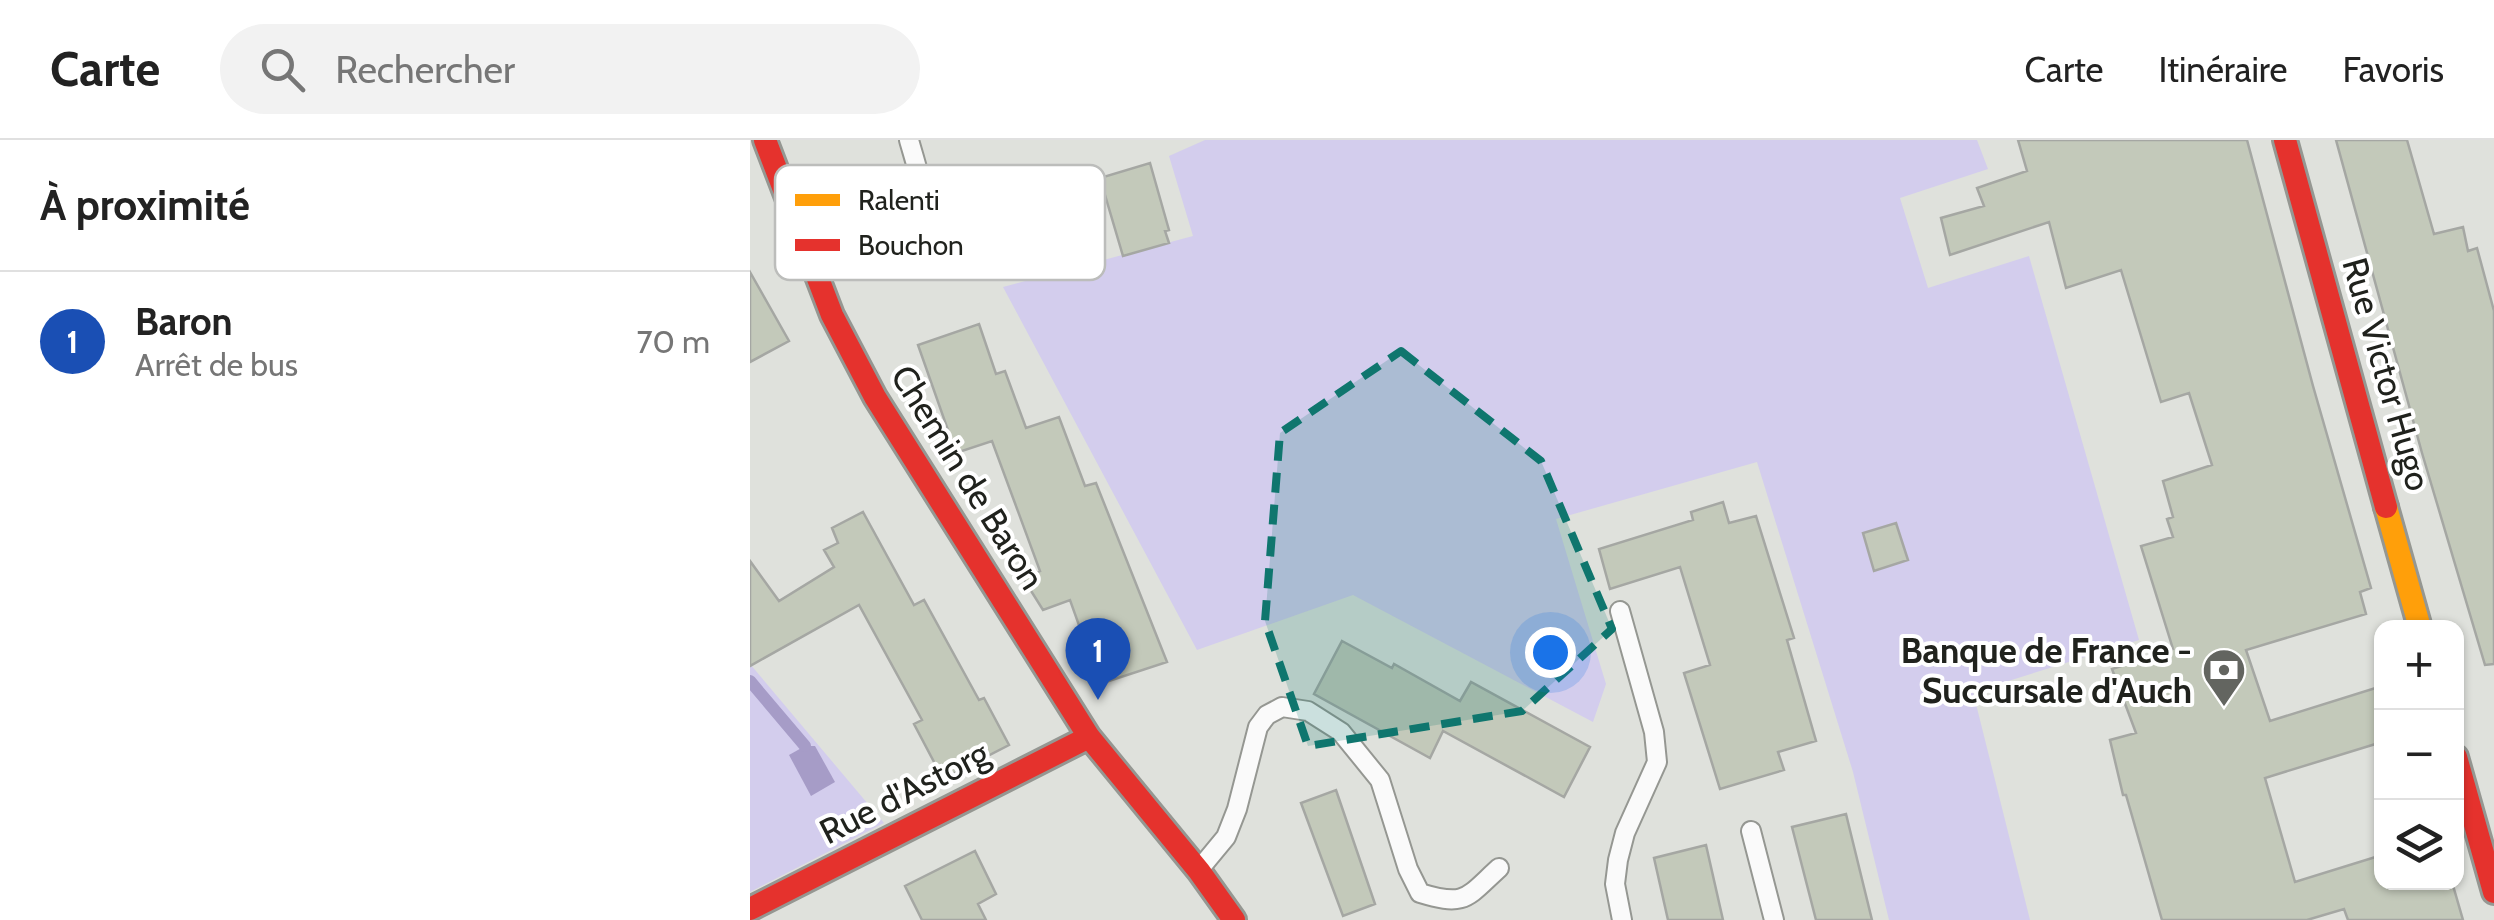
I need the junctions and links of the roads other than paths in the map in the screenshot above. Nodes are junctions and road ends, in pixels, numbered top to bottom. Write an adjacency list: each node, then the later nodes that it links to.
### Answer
1 (765, 140): 5 (street, Chemin de Baron)
2 (909, 140): 4 (lane)
3 (2286, 140): 8 (street, Rue Victor Hugo)
4 (915, 165)
5 (775, 166)
6 (819, 280): 9 (street, Chemin de Baron)
7 (1620, 611): 17 (lane)
8 (2418, 620)
9 (1089, 737): 13 (street, Chemin de Baron); 15 (street, Rue d'Astorg)
10 (2464, 785): 14 (street)
11 (1752, 831): 18 (lane)
12 (1499, 868): 13 (lane)
13 (1199, 871): 16 (street, Chemin de Baron)
14 (2494, 892)
15 (750, 909)
16 (1234, 920)
17 (1622, 920)
18 (1774, 920)

